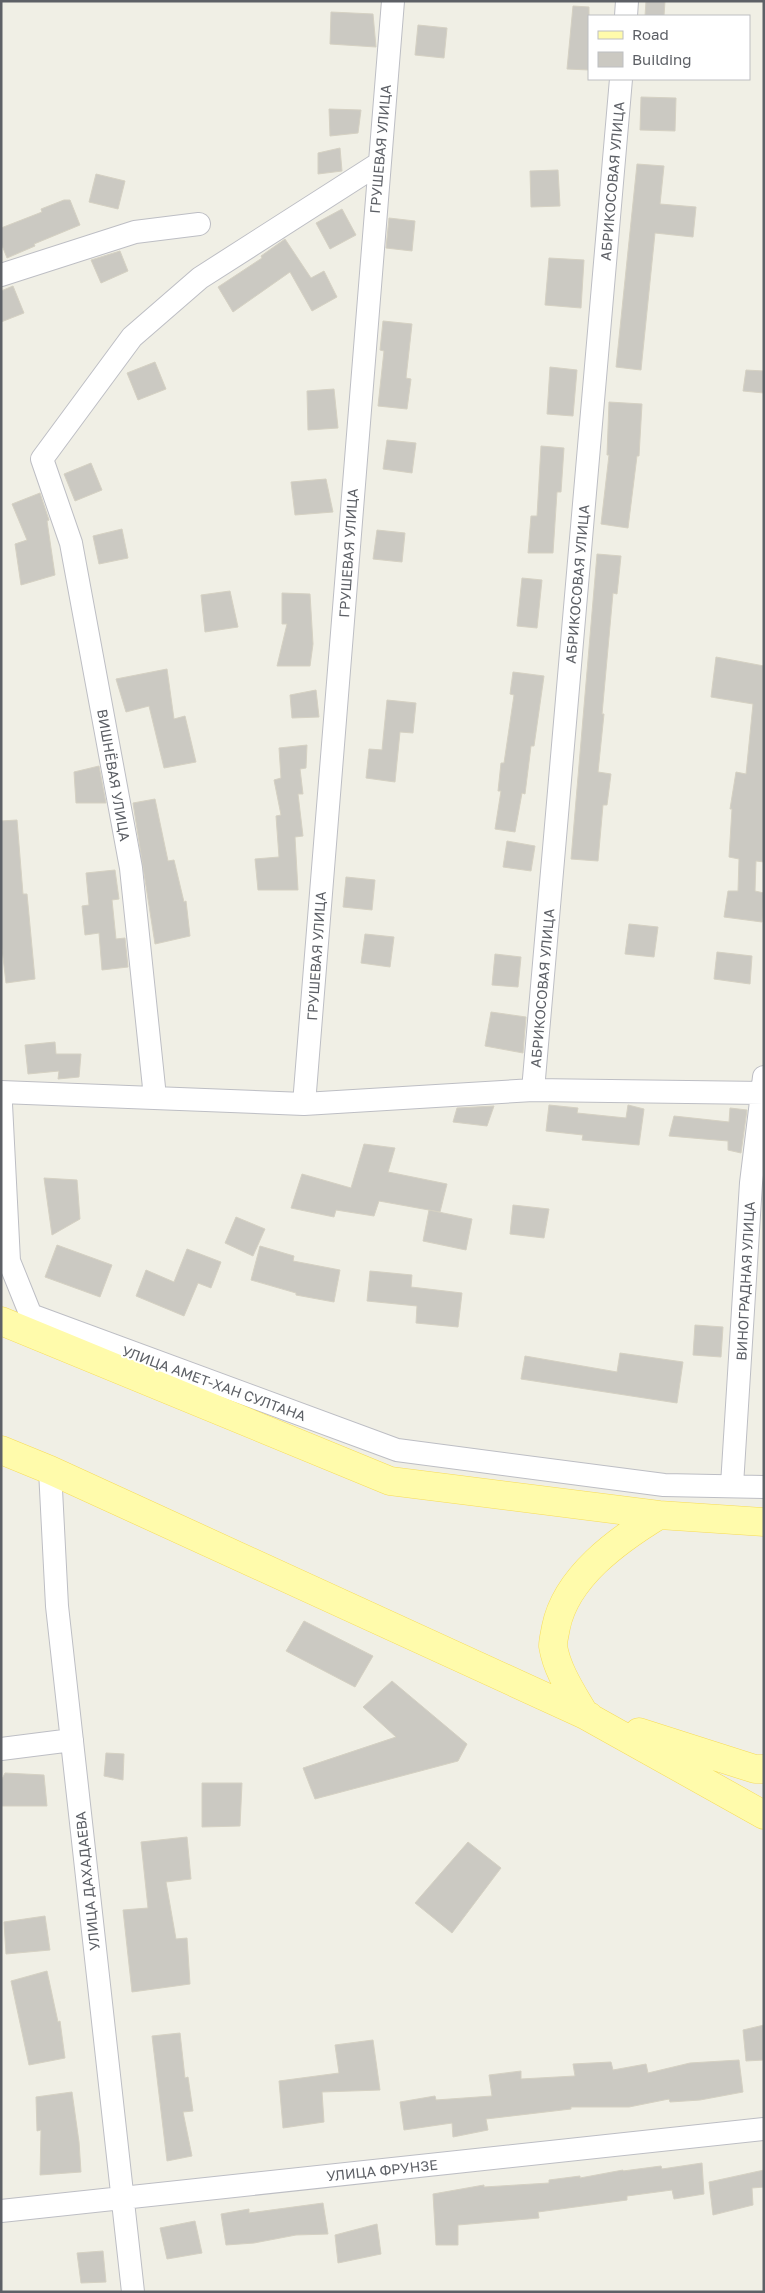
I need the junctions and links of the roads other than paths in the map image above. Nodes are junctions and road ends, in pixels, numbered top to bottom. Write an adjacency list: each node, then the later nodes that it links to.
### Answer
1 (392, 1): 5 (street, ГРУШЕВАЯ УЛИЦА)
2 (627, 1): 3 (street)
3 (626, 15)
4 (621, 80): 9 (street, АБРИКОСОВАЯ УЛИЦА)
5 (378, 164): 11 (street, ВИШНЁВАЯ УЛИЦА); 13 (street, ГРУШЕВАЯ УЛИЦА)
6 (199, 224): 7 (street)
7 (1, 275)
8 (763, 1088): 9 (street); 14 (street, ВИНОГРАДНАЯ УЛИЦА)
9 (533, 1090): 13 (street)
10 (1, 1092): 11 (street)
11 (155, 1098): 13 (street)
12 (1, 1104): 15 (street)
13 (304, 1104)
14 (757, 1184): 20 (street, ВИНОГРАДНАЯ УЛИЦА)
15 (5, 1265): 17 (street)
16 (1, 1321): 17 (main road)
17 (36, 1326): 20 (street, УЛИЦА АМЕТ-ХАН СУЛТАНА); 22 (main road)
18 (1, 1450): 19 (main road)
19 (50, 1470): 24 (main road); 25 (street, УЛИЦА ДАХАДАЕВА)
20 (732, 1485): 21 (street, УЛИЦА АМЕТ-ХАН СУЛТАНА)
21 (764, 1487)
22 (659, 1515): 23 (main road); 24 (main road)
23 (764, 1522)
24 (585, 1715): 27 (main road); 28 (main road)
25 (72, 1740): 26 (street); 30 (street, УЛИЦА ДАХАДАЕВА)
26 (1, 1749)
27 (764, 1769)
28 (764, 1815)
29 (764, 2129): 30 (street, УЛИЦА ФРУНЗЕ)
30 (122, 2198): 31 (street, УЛИЦА ФРУНЗЕ); 32 (street, УЛИЦА ДАХАДАЕВА)
31 (1, 2211)
32 (133, 2292)

